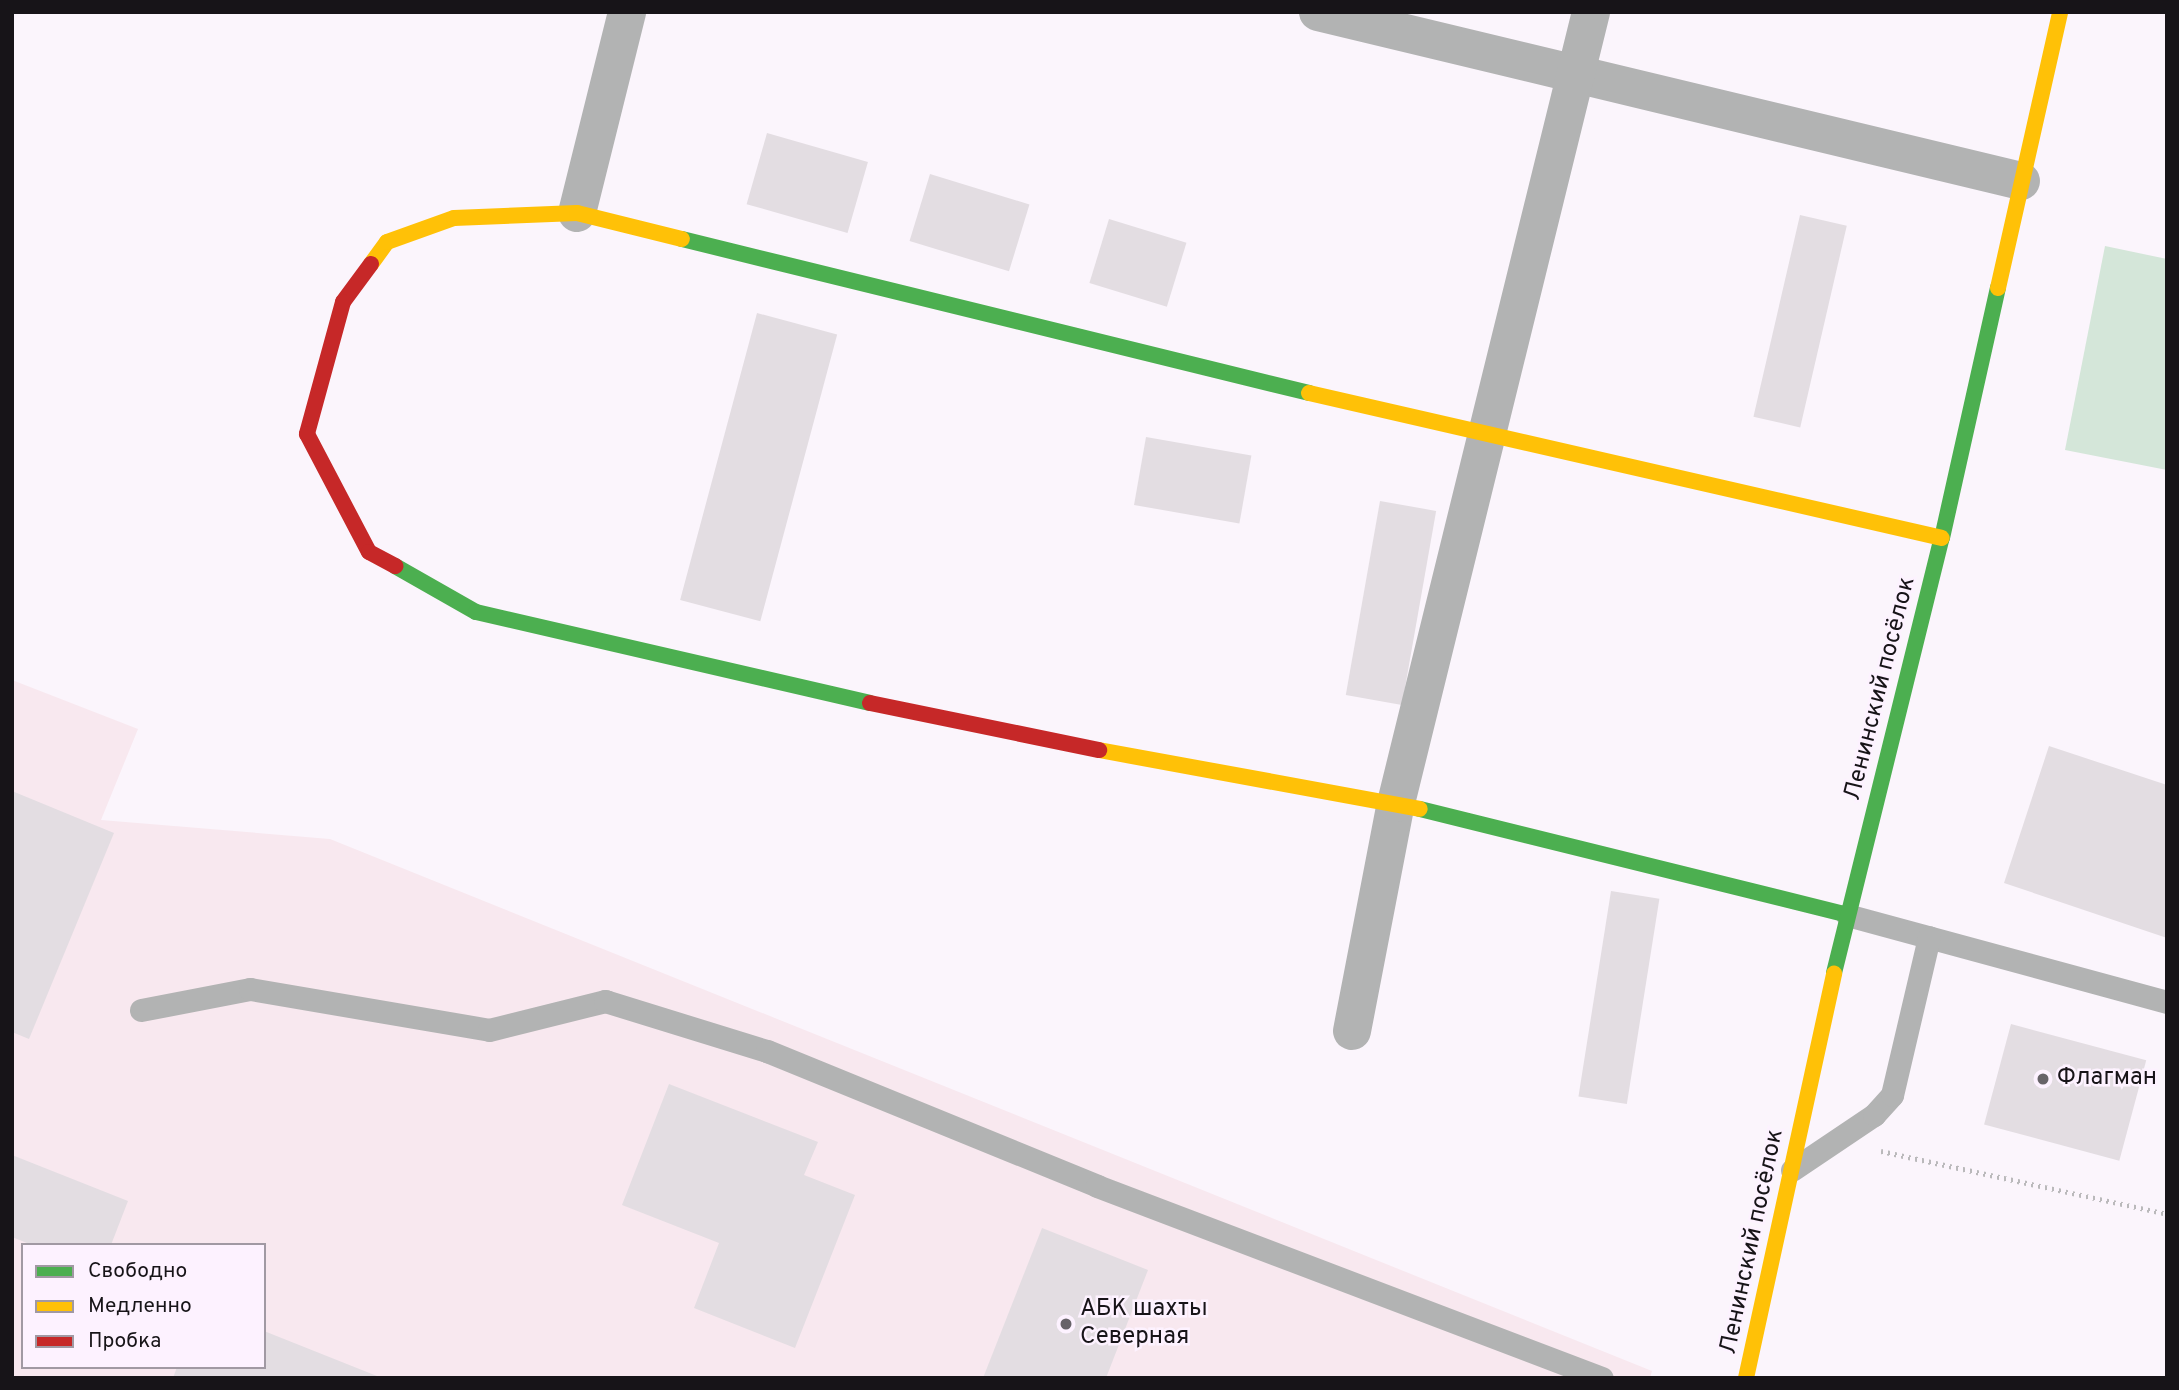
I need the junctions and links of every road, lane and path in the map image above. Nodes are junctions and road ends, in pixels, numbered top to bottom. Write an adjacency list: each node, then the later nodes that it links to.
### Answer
1 (626, 12): 7 (street)
2 (1318, 12): 5 (street)
3 (1591, 12): 5 (street)
4 (2060, 12): 6 (street, Ленинский посёлок)
5 (1577, 75): 6 (street); 8 (street)
6 (2021, 181): 9 (street, Ленинский посёлок)
7 (577, 212): 8 (street); 10 (street)
8 (1483, 436): 9 (street); 10 (street)
9 (1942, 538): 11 (street, Ленинский посёлок)
10 (1396, 803): 11 (street); 15 (street)
11 (1847, 915): 12 (lane); 17 (street, Ленинский посёлок)
12 (1929, 937): 13 (lane); 16 (lane)
13 (2167, 1002)
14 (141, 1010): 19 (lane)
15 (1352, 1031)
16 (1836, 1141): 17 (lane); 18 (path)
17 (1792, 1170): 20 (street, Ленинский посёлок)
18 (2167, 1214)
19 (1602, 1378)
20 (1746, 1378)

